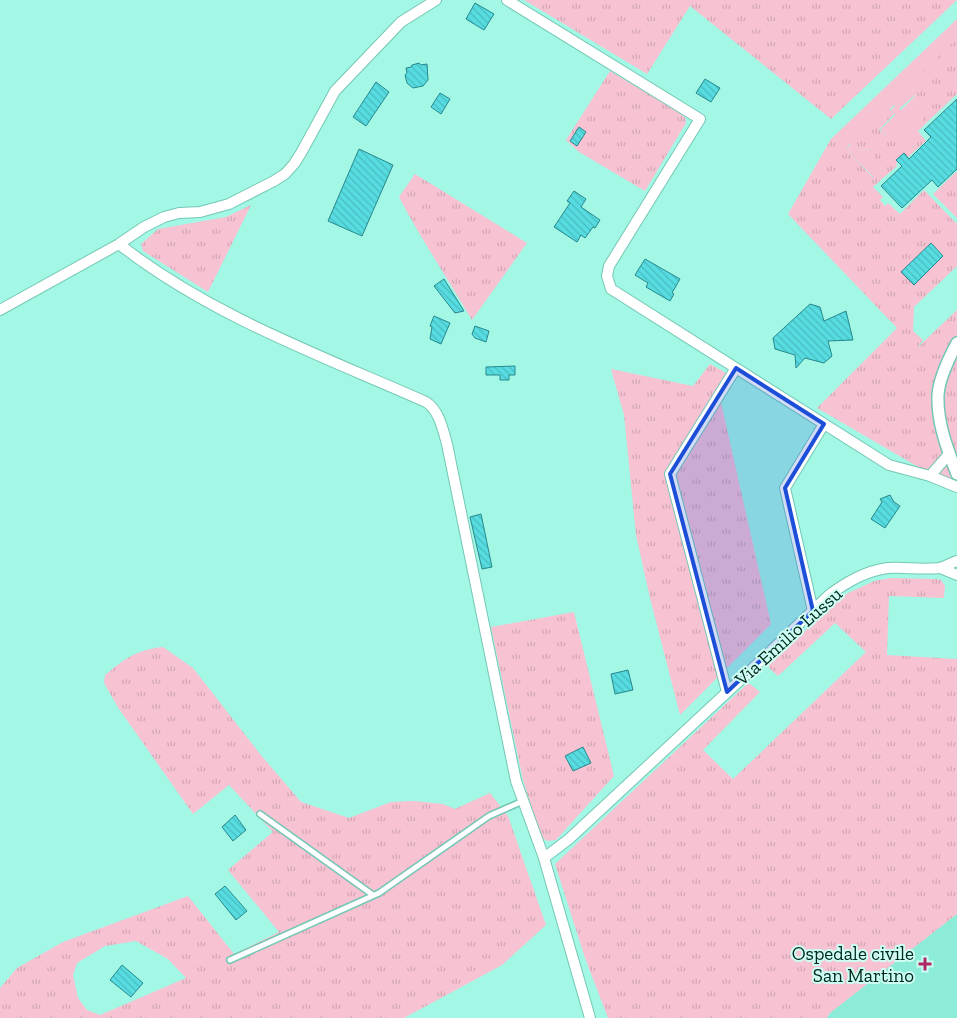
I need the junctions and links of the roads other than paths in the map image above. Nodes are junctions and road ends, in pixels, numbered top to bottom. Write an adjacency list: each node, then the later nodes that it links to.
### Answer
1 (436, 0): 3 (street)
2 (507, 0): 6 (street)
3 (119, 244): 4 (street); 17 (street)
4 (0, 310)
5 (957, 343): 8 (street)
6 (736, 368): 7 (street); 16 (street)
7 (824, 424): 10 (street); 15 (street)
8 (949, 454): 9 (street); 10 (street)
9 (957, 474)
10 (930, 476): 11 (street)
11 (957, 487)
12 (957, 561): 13 (street, Via Emilio Lussu)
13 (940, 568): 14 (street, Via Emilio Lussu); 15 (street, Via Emilio Lussu)
14 (957, 575)
15 (814, 611): 16 (street, Via Emilio Lussu)
16 (727, 692): 19 (street, Via Emilio Lussu)
17 (523, 800): 19 (street); 20 (lane)
18 (260, 814): 20 (lane)
19 (544, 858): 22 (street)
20 (373, 895): 21 (lane)
21 (230, 960)
22 (590, 1018)

